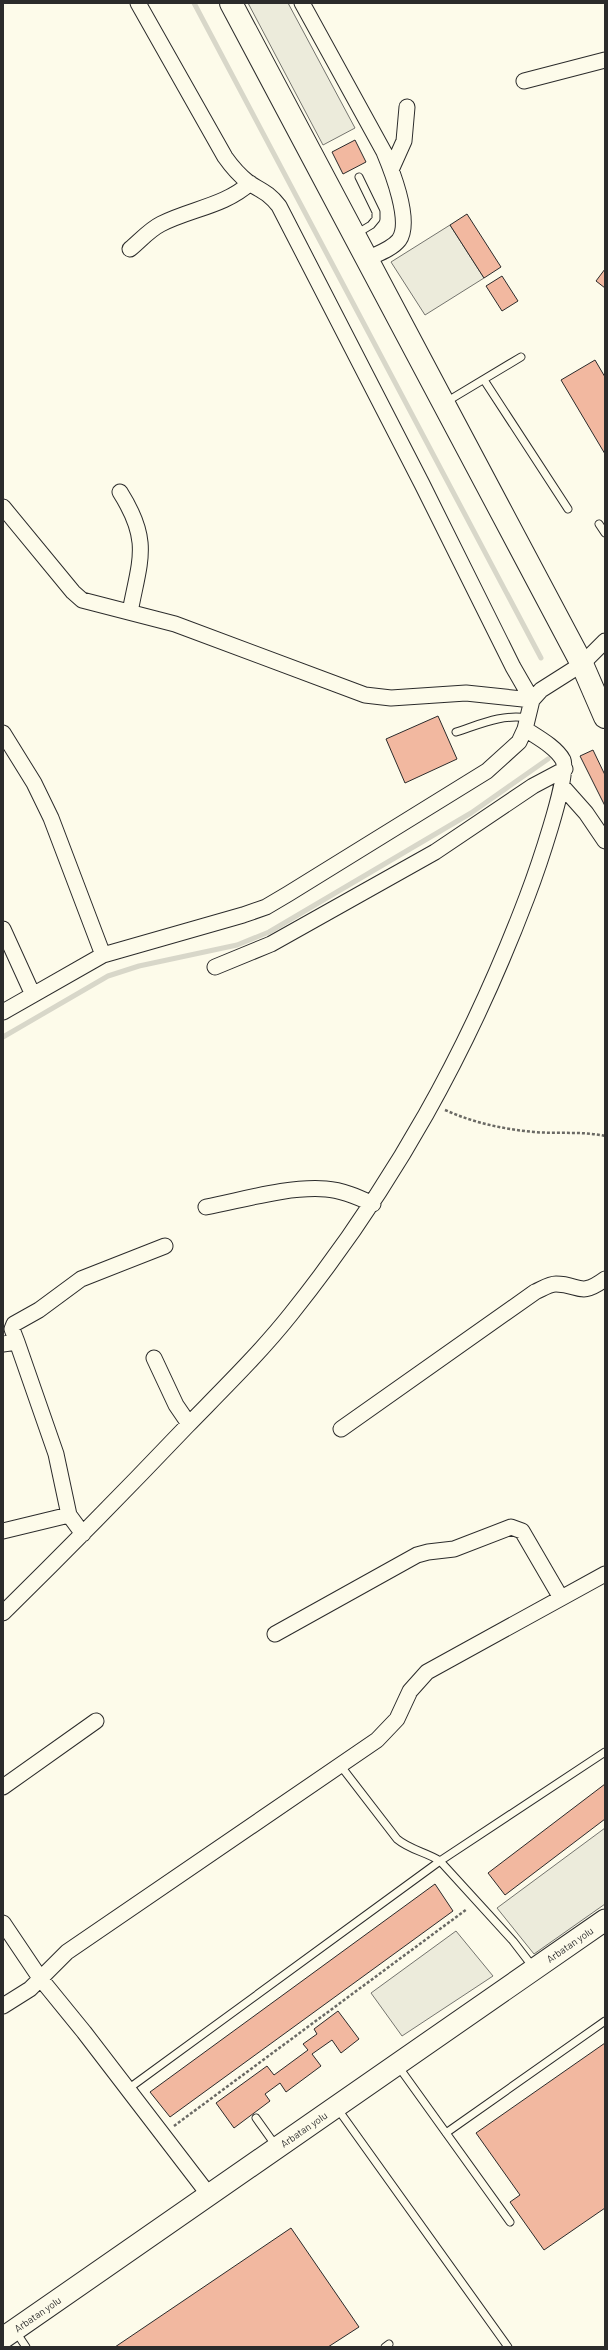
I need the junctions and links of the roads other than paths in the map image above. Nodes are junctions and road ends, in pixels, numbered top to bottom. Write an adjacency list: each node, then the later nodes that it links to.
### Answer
1 (138, 3): 9 (street)
2 (231, 3): 10 (main road)
3 (302, 3): 7 (street)
4 (605, 60): 5 (street)
5 (524, 81)
6 (407, 107): 7 (street)
7 (392, 170): 12 (street)
8 (359, 177): 10 (lane)
9 (250, 183): 11 (street); 24 (street)
10 (355, 235): 12 (main road)
11 (130, 249)
12 (367, 259): 15 (main road)
13 (521, 357): 14 (lane)
14 (484, 380): 15 (lane); 18 (lane)
15 (444, 403): 23 (main road)
16 (120, 492): 21 (street)
17 (3, 507): 21 (street)
18 (568, 509)
19 (600, 524): 20 (lane)
20 (605, 534)
21 (130, 612): 24 (street)
22 (605, 641): 23 (street)
23 (582, 664): 24 (street); 25 (main road); 26 (main road)
24 (532, 700): 27 (street)
25 (605, 700)
26 (605, 717)
27 (527, 724): 28 (lane); 30 (street); 34 (street)
28 (456, 732)
29 (3, 733): 34 (street)
30 (565, 769): 31 (street); 35 (street)
31 (562, 786): 32 (street); 38 (street)
32 (605, 841)
33 (3, 929): 36 (street)
34 (103, 955): 36 (street)
35 (216, 967)
36 (33, 995): 37 (street)
37 (3, 1012)
38 (373, 1204): 39 (street); 44 (street)
39 (206, 1207)
40 (165, 1246): 42 (street)
41 (605, 1279): 45 (street)
42 (10, 1343): 46 (street)
43 (154, 1358): 44 (street)
44 (189, 1424): 48 (street)
45 (341, 1428)
46 (69, 1515): 47 (street); 48 (street)
47 (3, 1531)
48 (83, 1534): 51 (street)
49 (605, 1574): 50 (street)
50 (561, 1598): 52 (street); 55 (street)
51 (3, 1613)
52 (275, 1634)
53 (96, 1721): 56 (street)
54 (605, 1752): 57 (lane)
55 (340, 1764): 57 (lane); 61 (street)
56 (3, 1787)
57 (440, 1861): 60 (lane); 65 (lane)
58 (605, 1920): 60 (main road, Arbatan yolu)
59 (3, 1923): 61 (street)
60 (535, 1969): 64 (main road, Arbatan yolu)
61 (40, 1978): 62 (street); 65 (street)
62 (3, 2006)
63 (605, 2021): 68 (lane)
64 (397, 2064): 66 (main road, Arbatan yolu); 68 (lane)
65 (128, 2089): 70 (street)
66 (336, 2107): 69 (main road, Arbatan yolu); 73 (lane)
67 (256, 2118): 69 (lane)
68 (446, 2133): 71 (lane)
69 (277, 2148): 70 (main road, Arbatan yolu)
70 (209, 2196): 72 (main road, Arbatan yolu)
71 (510, 2222)
72 (14, 2338)
73 (508, 2347)

